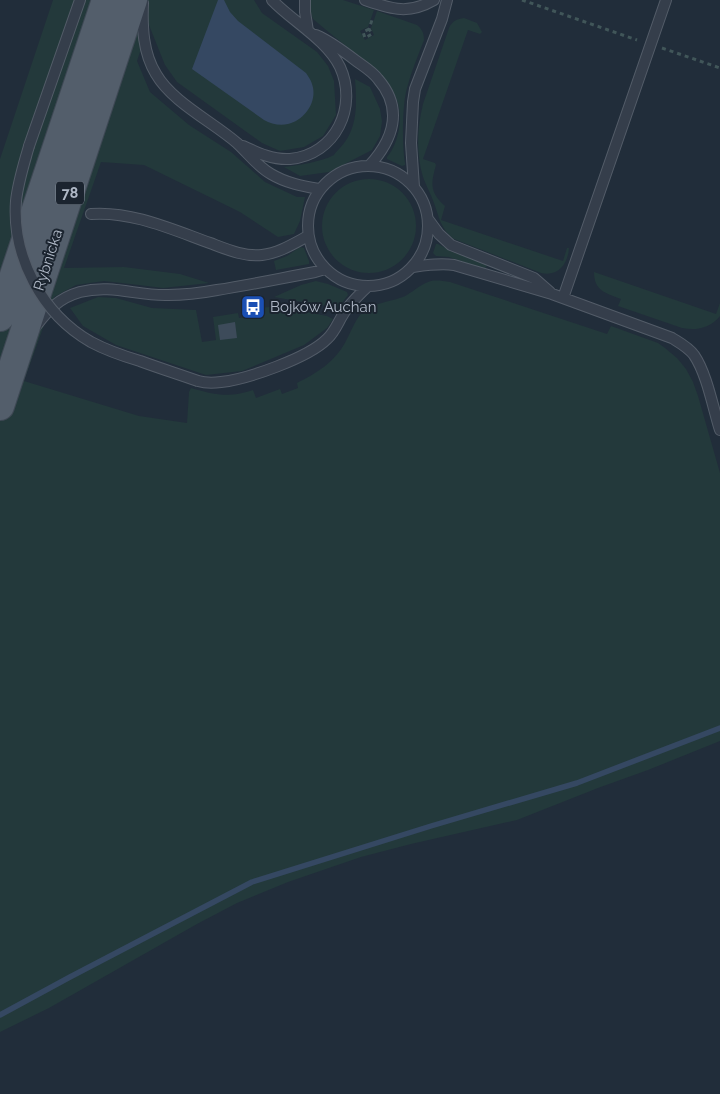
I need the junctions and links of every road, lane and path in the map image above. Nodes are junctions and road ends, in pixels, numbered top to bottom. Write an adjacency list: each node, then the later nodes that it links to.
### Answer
1 (80, 0): 24 (lane, bridge)
2 (106, 0): 27 (main road, Rybnicka / 78)
3 (133, 0): 28 (main road, Rybnicka / 78)
4 (143, 0): 15 (lane)
5 (272, 0): 12 (lane)
6 (306, 0): 12 (lane)
7 (366, 0): 8 (lane)
8 (434, 0)
9 (447, 0): 17 (lane)
10 (522, 0): 13 (path)
11 (666, 0): 13 (lane)
12 (308, 31): 15 (lane); 16 (lane)
13 (650, 44): 14 (path); 26 (lane)
14 (720, 68)
15 (237, 143): 18 (lane)
16 (369, 166): 17 (lane); 18 (lane)
17 (414, 187): 20 (lane)
18 (318, 189): 21 (lane)
19 (91, 214): 21 (lane)
20 (428, 218): 22 (lane); 25 (lane)
21 (308, 236): 23 (lane)
22 (413, 267): 24 (lane); 25 (lane)
23 (325, 270): 24 (lane); 28 (lane)
24 (367, 287)
25 (552, 294): 26 (lane)
26 (563, 298): 29 (lane)
27 (0, 317)
28 (4, 396)
29 (720, 430)

